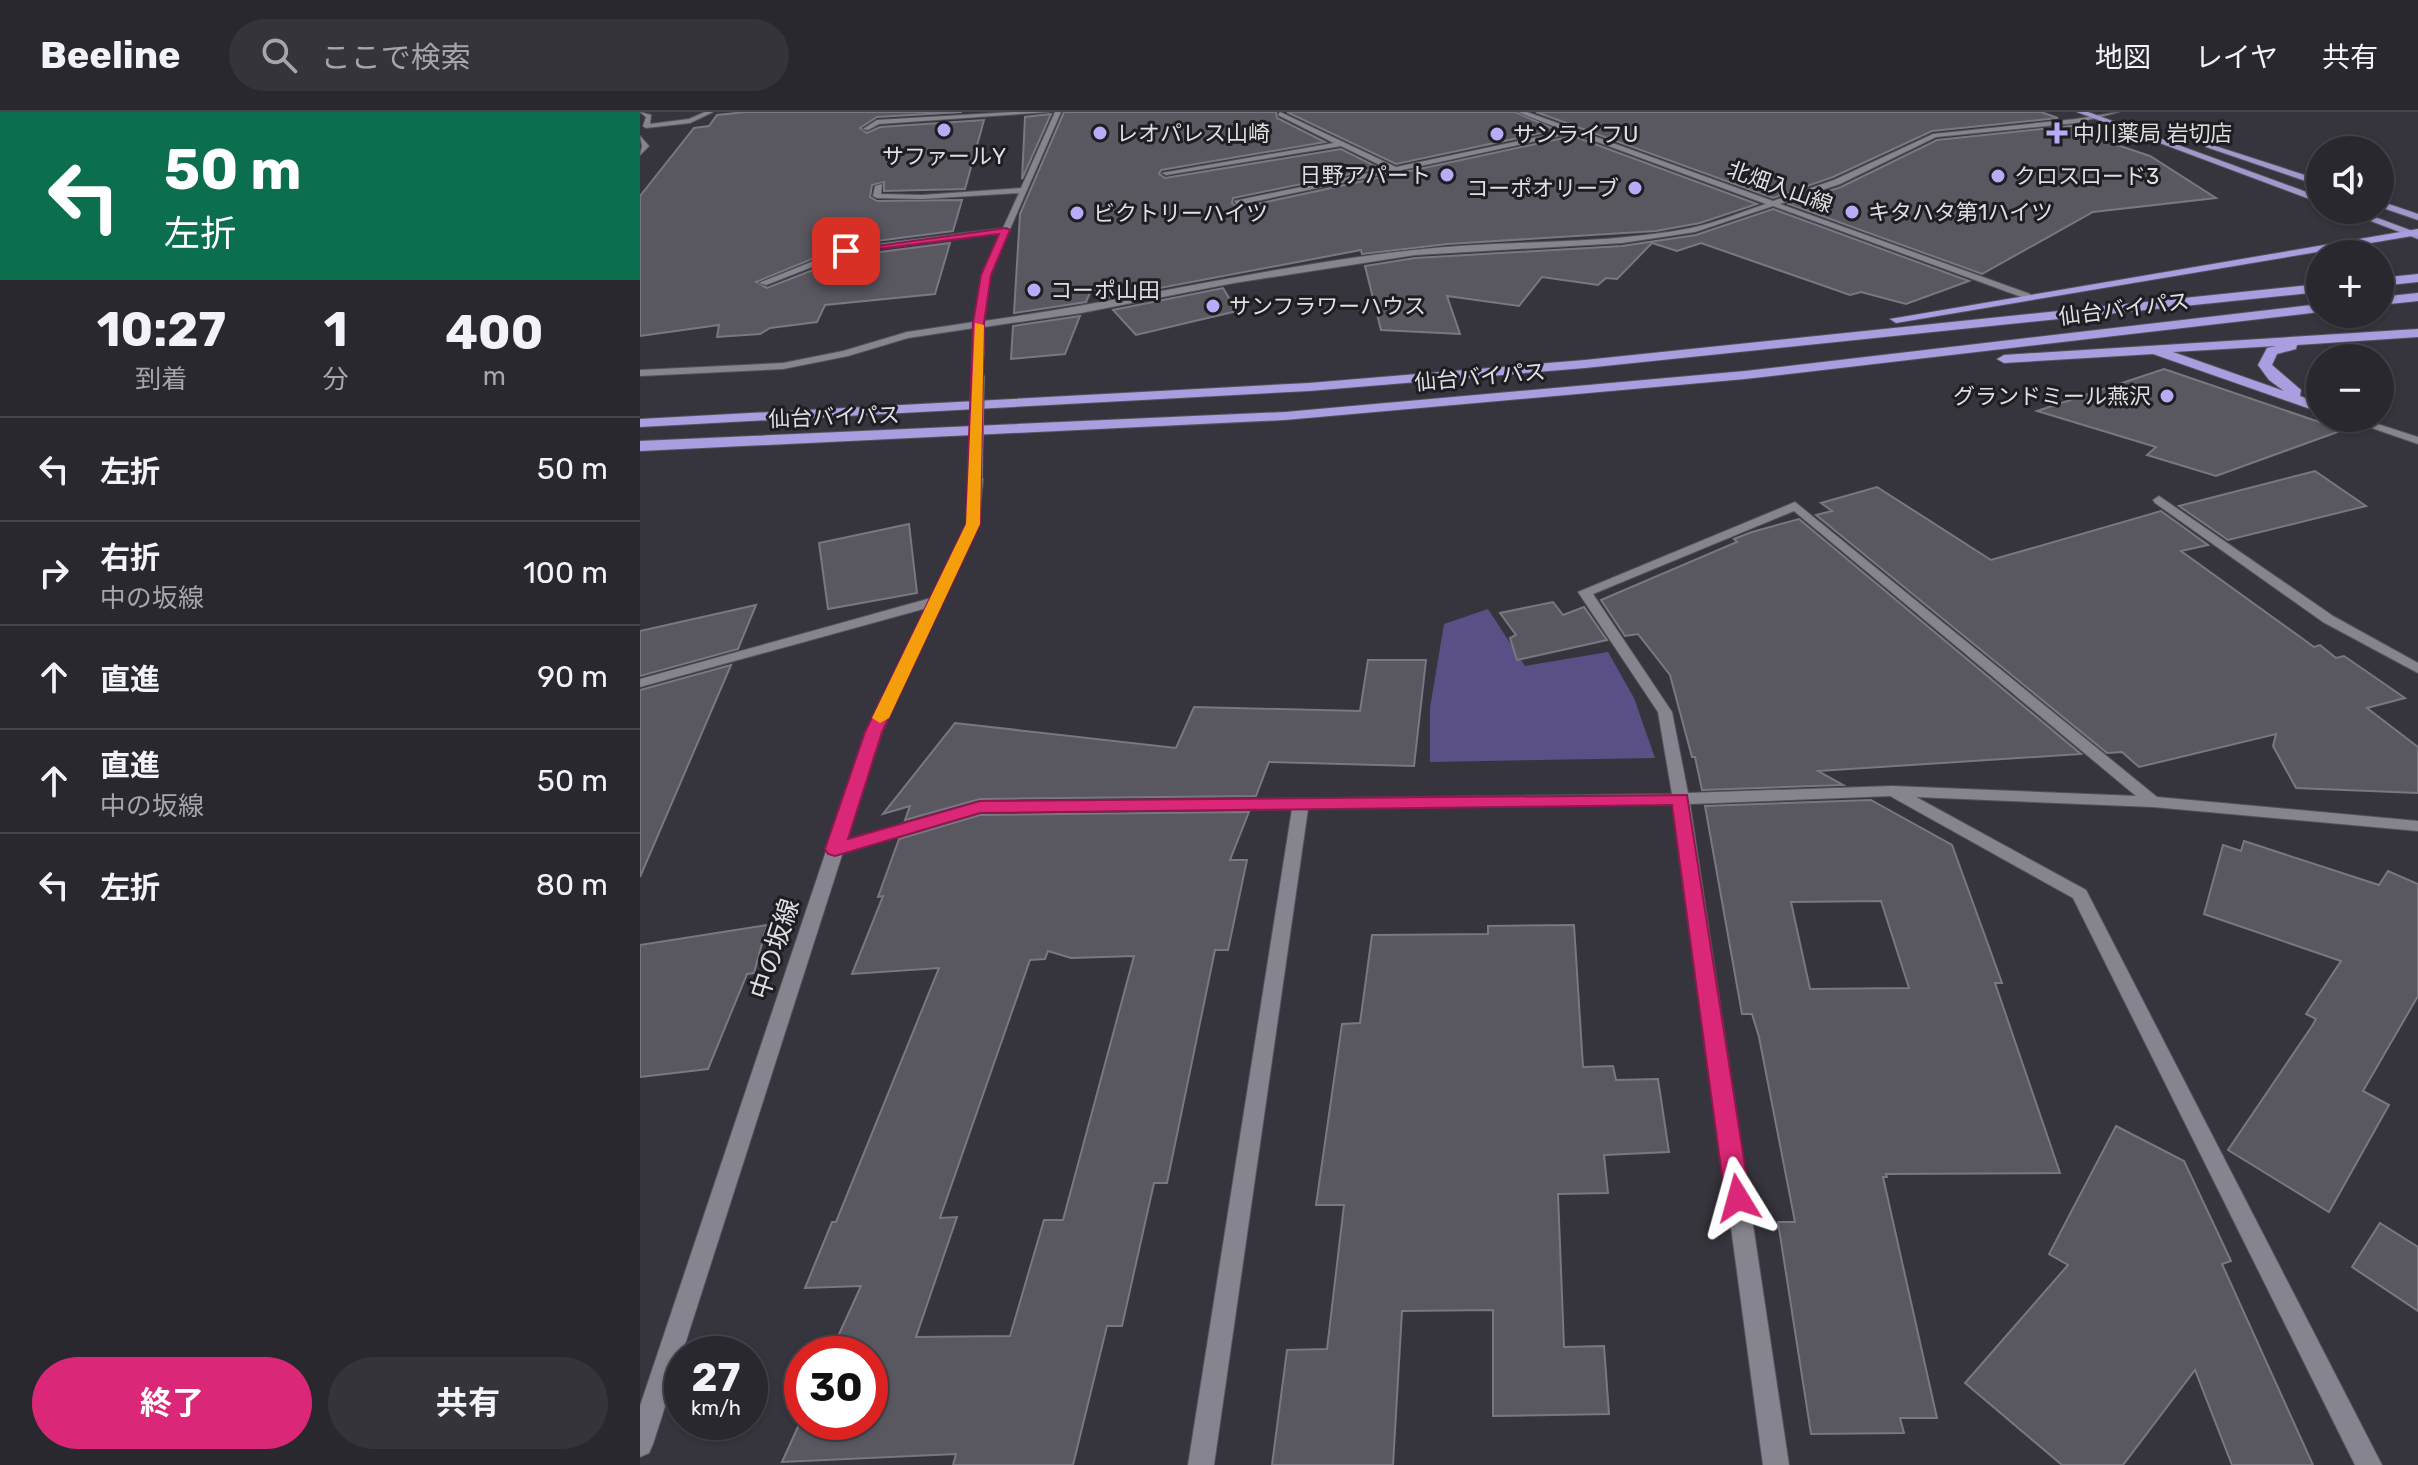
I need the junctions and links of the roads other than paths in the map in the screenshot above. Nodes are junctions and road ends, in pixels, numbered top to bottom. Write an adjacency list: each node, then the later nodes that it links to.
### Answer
1 (643, 112): 11 (street)
2 (711, 112): 11 (street)
3 (1046, 112): 12 (street)
4 (1058, 112): 22 (street)
5 (1521, 112): 13 (street, 北畑入山線)
6 (2081, 112): 9 (main road)
7 (2115, 112): 9 (street); 10 (main road)
8 (1280, 114): 16 (street)
9 (2092, 116): 23 (main road); 25 (street)
10 (2130, 117)
11 (643, 127)
12 (866, 129)
13 (1574, 131): 18 (street); 25 (street, 北畑入山線)
14 (640, 138): 17 (street)
15 (2203, 143): 20 (main road)
16 (1339, 144): 18 (street); 19 (street)
17 (640, 153)
18 (1399, 171): 24 (street)
19 (1166, 173)
20 (2306, 178)
21 (879, 186): 22 (street)
22 (1024, 190): 29 (street)
23 (2306, 195)
24 (1237, 203)
25 (1773, 203): 35 (street, 北畑入山線); 39 (street)
26 (2394, 209): 27 (main road)
27 (2418, 217)
28 (2387, 224): 30 (main road)
29 (1006, 230): 33 (street); 39 (street)
30 (2415, 234): 35 (highway)
31 (2418, 278): 32 (highway)
32 (2394, 281)
33 (763, 283)
34 (2306, 289): 42 (highway, 仙台バイパス)
35 (2027, 296): 42 (highway)
36 (2418, 297): 37 (highway)
37 (2394, 300)
38 (2306, 310): 45 (highway, 仙台バイパス)
39 (979, 323): 44 (street); 53 (street, 中の坂線, bridge)
40 (2418, 333): 41 (highway)
41 (2313, 340): 43 (highway); 46 (highway)
42 (1729, 348): 48 (highway, 仙台バイパス)
43 (2148, 348): 45 (highway); 47 (highway)
44 (640, 373)
45 (1745, 375): 51 (highway, 仙台バイパス)
46 (2306, 400)
47 (2306, 404)
48 (640, 423)
49 (2391, 432): 50 (street)
50 (2418, 441)
51 (640, 446)
52 (2159, 500): 54 (street)
53 (935, 601): 55 (street); 61 (street, 中の坂線)
54 (2418, 669)
55 (640, 683)
56 (1892, 791): 57 (street); 58 (street); 65 (street)
57 (1681, 799): 58 (street); 59 (street); 64 (street)
58 (2153, 802): 60 (street)
59 (1301, 803): 61 (street); 63 (street)
60 (2418, 826)
61 (835, 849): 62 (street, 中の坂線)
62 (640, 1442)
63 (1201, 1465)
64 (1776, 1465)
65 (2369, 1465)

